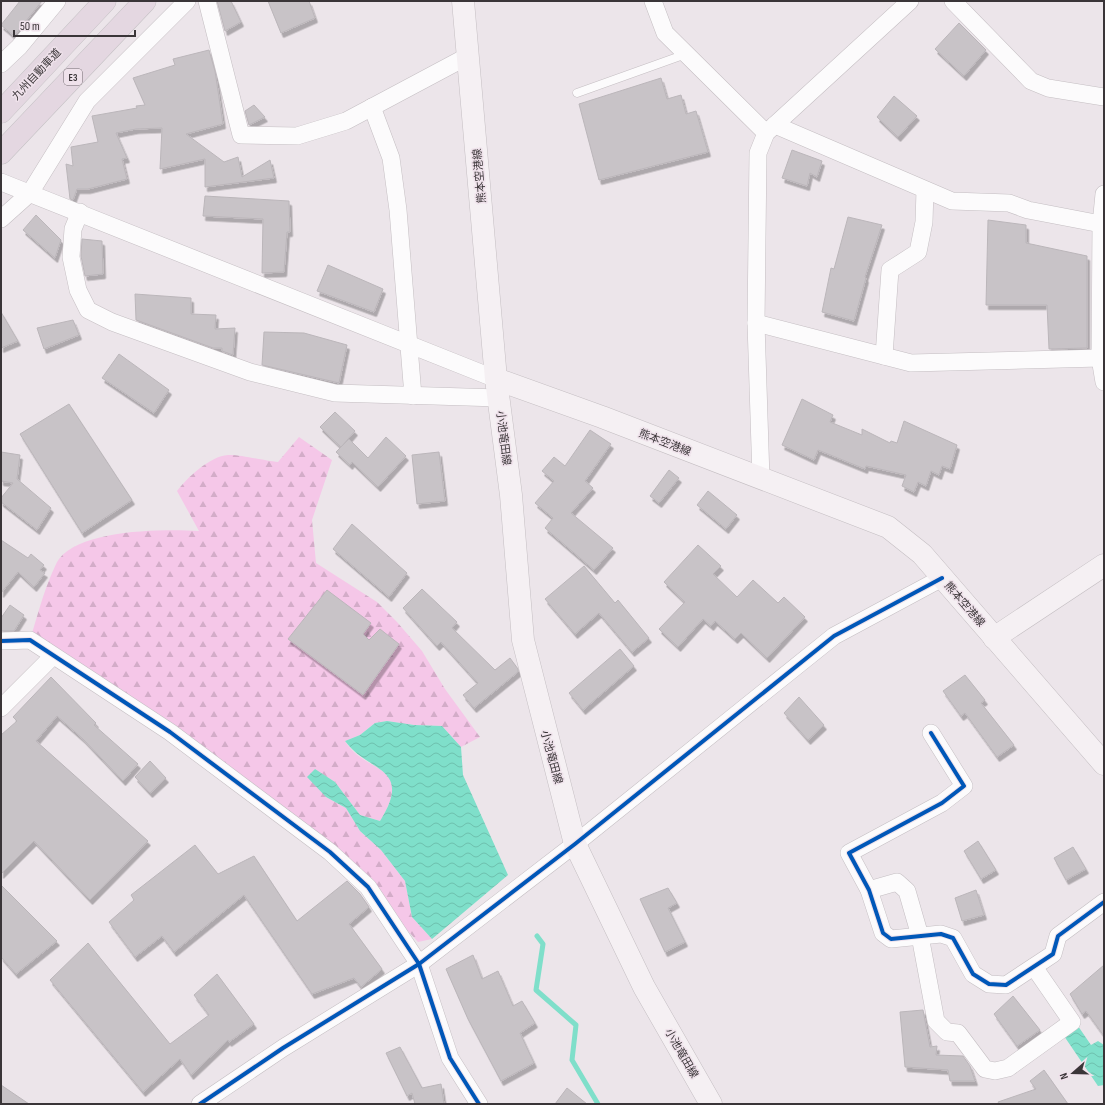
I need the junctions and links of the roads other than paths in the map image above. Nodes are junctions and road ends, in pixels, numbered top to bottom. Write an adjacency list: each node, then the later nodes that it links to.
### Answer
1 (57, 1): 12 (street)
2 (105, 1): 16 (highway, 九州自動車道)
3 (145, 1): 18 (highway, E3)
4 (187, 1): 21 (street)
5 (207, 1): 15 (street)
6 (464, 1): 11 (main road, 熊本空港線)
7 (653, 1): 10 (street)
8 (910, 1): 17 (street)
9 (953, 1): 14 (street)
10 (686, 54): 13 (lane); 17 (street)
11 (468, 56): 15 (street); 31 (main road, 熊本空港線)
12 (1, 64)
13 (577, 93)
14 (1104, 97)
15 (372, 107): 27 (street)
16 (1, 112)
17 (770, 129): 20 (street); 26 (street)
18 (1, 153)
19 (1, 182): 21 (street)
20 (924, 190): 25 (street); 28 (street)
21 (30, 193): 23 (street); 24 (street)
22 (1104, 194): 25 (street)
23 (80, 212): 27 (street); 32 (street)
24 (1, 220)
25 (1101, 224): 29 (street)
26 (756, 323): 28 (street); 33 (street)
27 (409, 344): 31 (street); 32 (street)
28 (884, 356): 29 (street)
29 (1100, 358): 30 (street)
30 (1104, 382)
31 (497, 389): 32 (street); 33 (main road, 熊本空港線); 42 (main road, 小池竜田線)
32 (413, 396)
33 (760, 479): 35 (main road, 熊本空港線)
34 (1104, 565): 36 (main road)
35 (942, 578): 36 (main road, 熊本空港線); 42 (street)
36 (994, 638): 41 (main road, 熊本空港線)
37 (1, 641): 38 (street)
38 (53, 656): 39 (street); 46 (street)
39 (1, 708)
40 (932, 733): 43 (street)
41 (1104, 764)
42 (575, 844): 46 (street); 50 (main road, 小池竜田線)
43 (869, 890): 45 (street); 45 (street)
44 (1104, 902): 47 (street)
45 (920, 936): 47 (street); 47 (street)
46 (418, 964): 48 (street); 49 (street)
47 (1034, 967)
48 (200, 1104)
49 (479, 1104)
50 (711, 1104)

